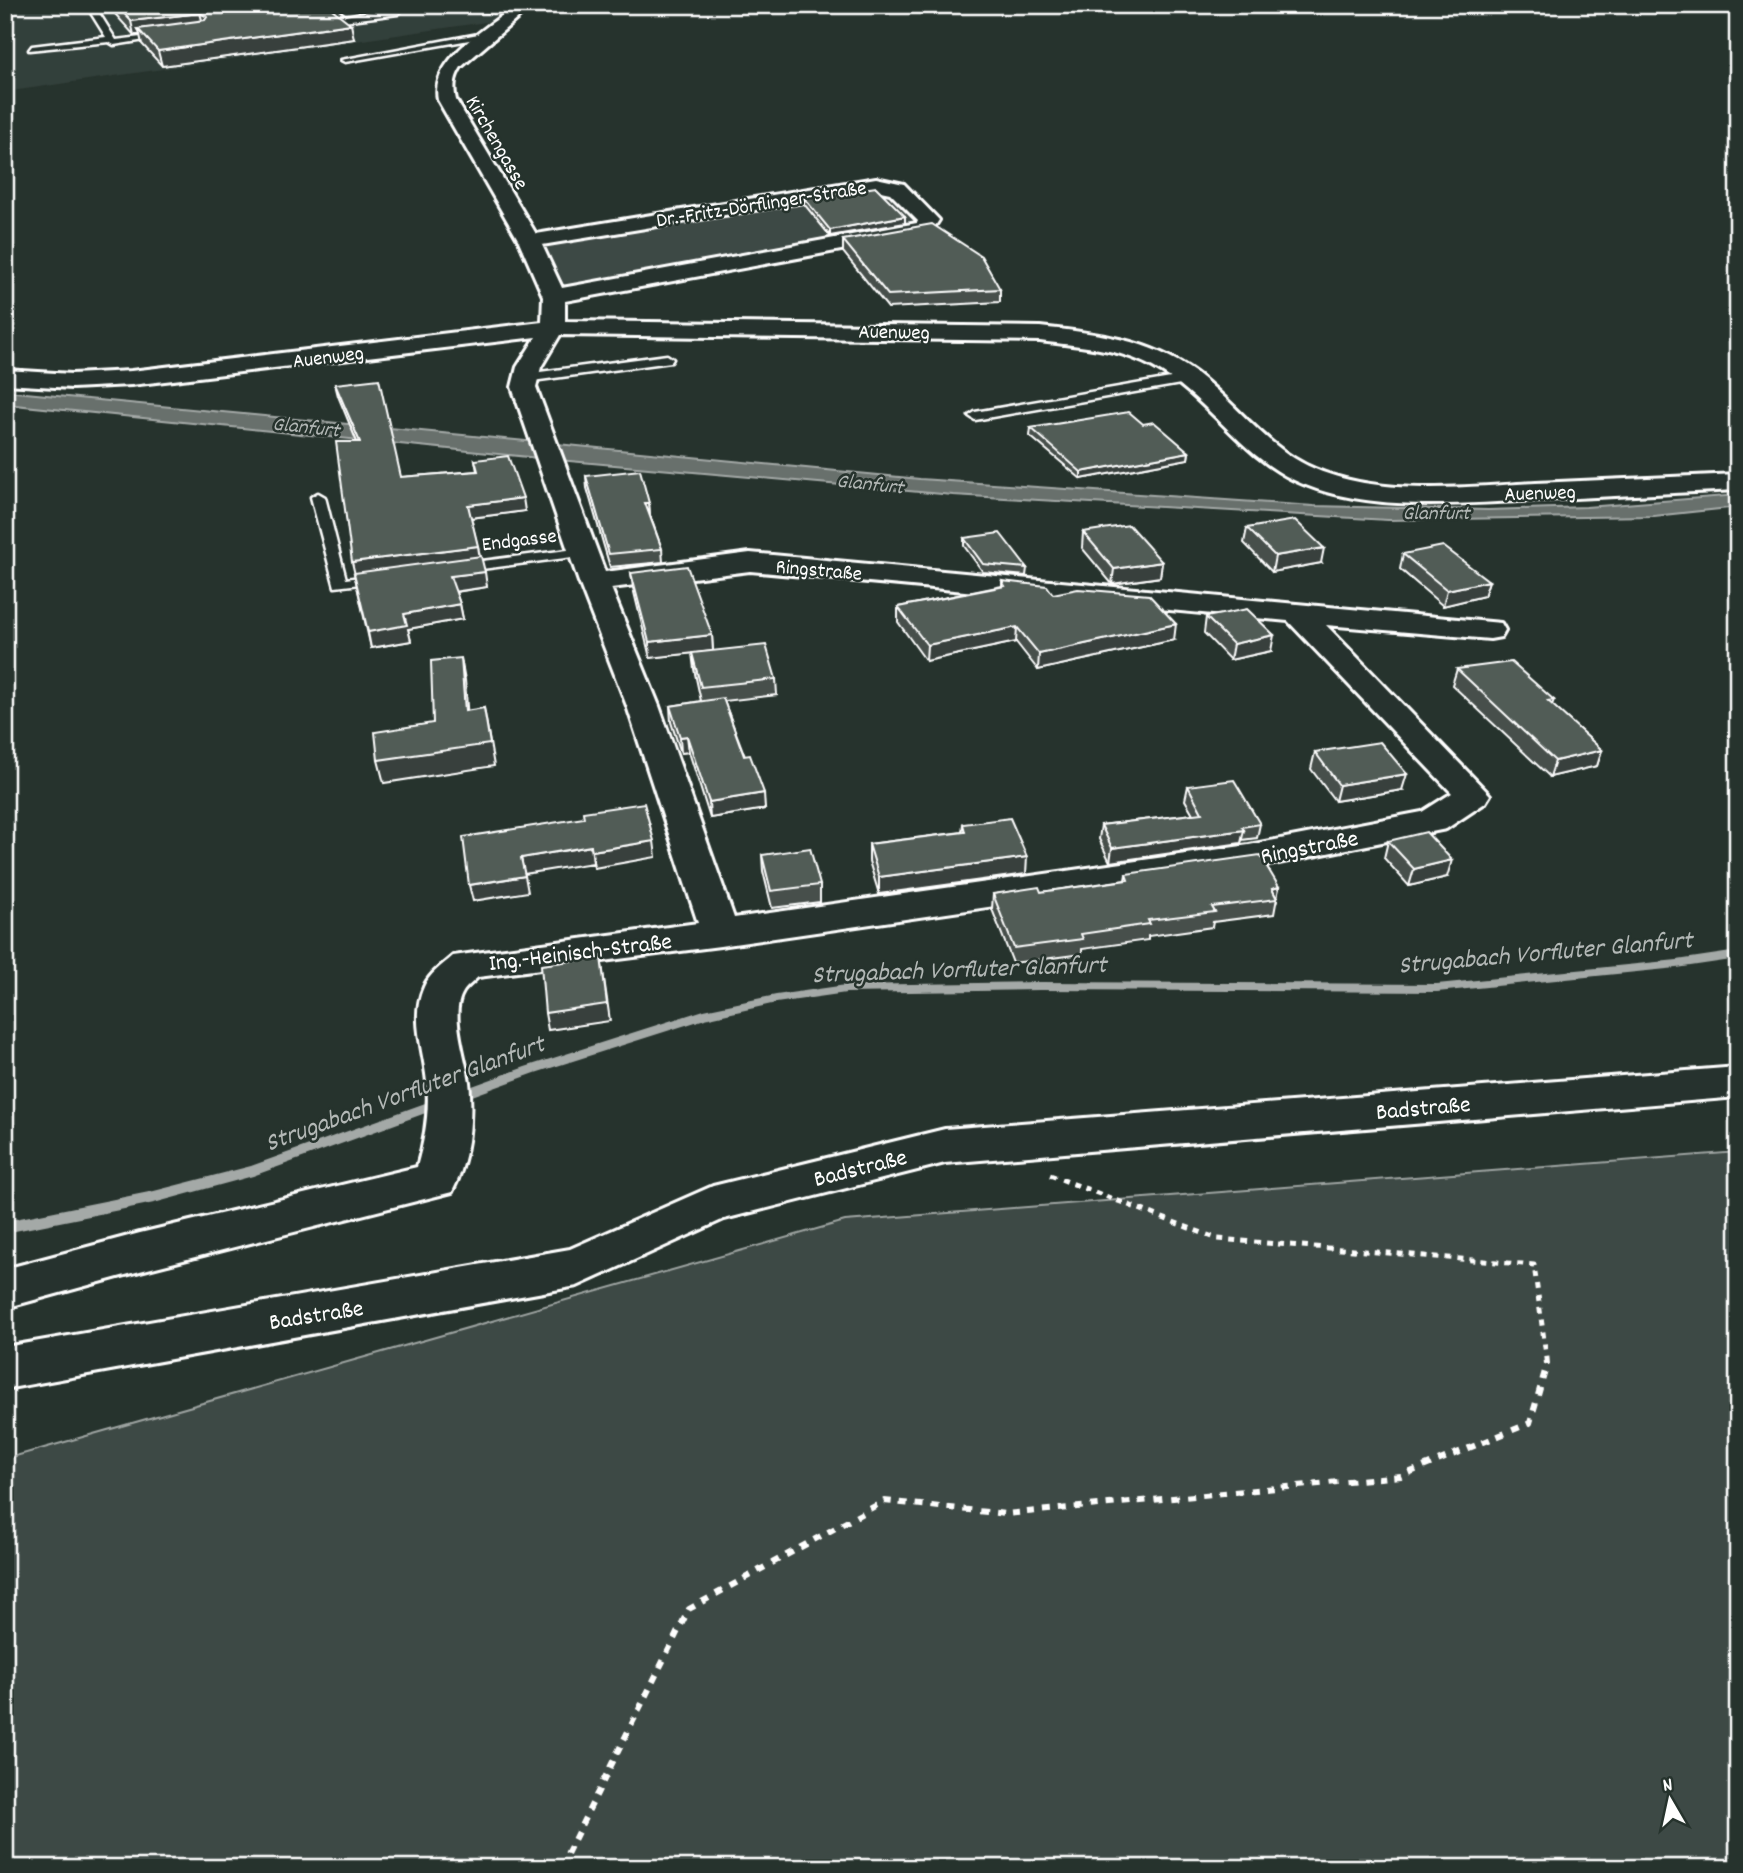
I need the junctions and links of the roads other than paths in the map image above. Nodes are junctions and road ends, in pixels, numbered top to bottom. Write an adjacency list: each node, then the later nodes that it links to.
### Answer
1 (90, 5): 7 (lane)
2 (326, 5): 3 (lane)
3 (404, 5)
4 (526, 5): 5 (street, Kirchengasse)
5 (489, 34): 9 (lane); 10 (street, Kirchengasse)
6 (179, 35): 7 (lane)
7 (115, 44): 8 (lane)
8 (32, 48)
9 (345, 60)
10 (530, 241): 11 (street, Kirchengasse); 11 (street, Dr.-Fritz-Dörflinger-Straße)
11 (554, 296): 12 (street, Kirchengasse)
12 (553, 328): 14 (street, Auenweg); 15 (street); 16 (street, Auenweg)
13 (667, 359): 15 (lane)
14 (5, 377)
15 (525, 379): 20 (street)
16 (1188, 379): 17 (lane); 18 (street, Auenweg)
17 (975, 416)
18 (1738, 482)
19 (318, 497): 22 (lane)
20 (589, 567): 21 (lane, Endgasse); 23 (street, Ringstraße); 25 (street)
21 (448, 570)
22 (394, 577)
23 (1297, 613): 24 (street, Ringstraße); 25 (street, Ringstraße)
24 (1490, 630)
25 (720, 933): 27 (street, Ing.-Heinisch-Straße)
26 (1738, 1082): 28 (street, Badstraße)
27 (5, 1289)
28 (5, 1368)

